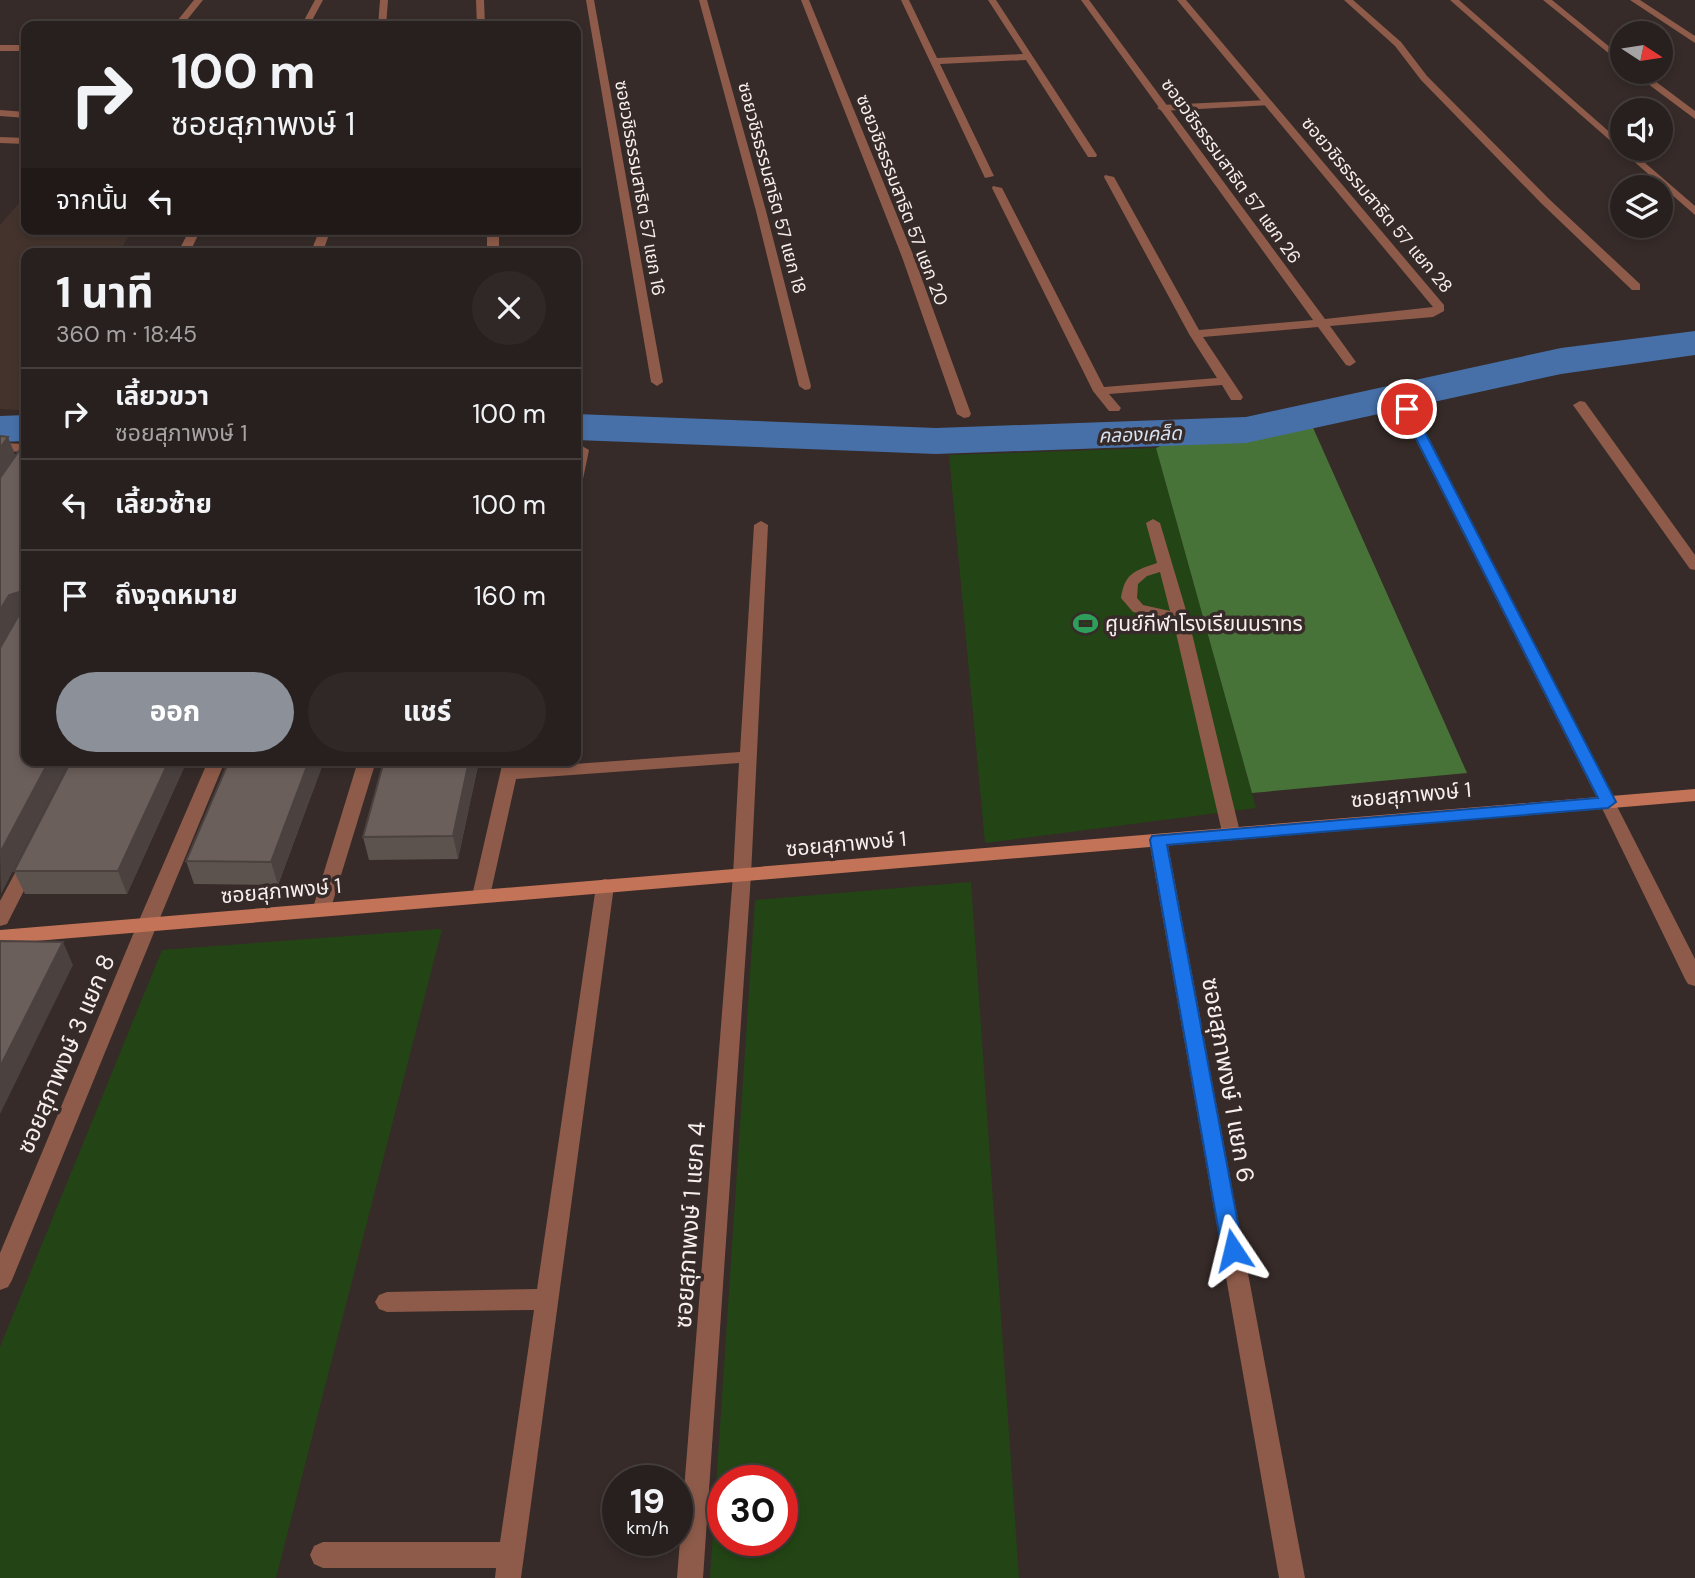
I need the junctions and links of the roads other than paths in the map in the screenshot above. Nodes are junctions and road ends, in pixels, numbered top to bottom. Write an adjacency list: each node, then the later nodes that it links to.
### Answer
1 (199, 0): 16 (street)
2 (319, 0): 17 (street)
3 (384, 0): 18 (street)
4 (480, 0): 19 (street)
5 (590, 0): 46 (street, ซอยวชิรธรรมสาธิต 57 แยก 16)
6 (703, 0): 47 (street, ซอยวชิรธรรมสาธิต 57 แยก 18)
7 (805, 0): 53 (street, ซอยวชิรธรรมสาธิต 57 แยก 20)
8 (905, 0): 25 (street)
9 (992, 0): 24 (street)
10 (1085, 0): 28 (street, ซอยวชิรธรรมสาธิต 57 แยก 26)
11 (1181, 0): 27 (street, ซอยวชิรธรรมสาธิต 57 แยก 28)
12 (1348, 0): 41 (street)
13 (1454, 0): 32 (street)
14 (1547, 0): 23 (street)
15 (1634, 0): 20 (street)
16 (181, 21)
17 (308, 21)
18 (382, 21)
19 (481, 21)
20 (1695, 40)
21 (0, 48): 22 (street)
22 (21, 48)
23 (1610, 51)
24 (1027, 57): 25 (street); 35 (street)
25 (936, 61): 37 (street)
26 (1653, 84): 31 (street)
27 (1268, 103): 28 (street); 42 (street, ซอยวชิรธรรมสาธิต 57 แยก 28)
28 (1162, 108): 42 (street, ซอยวชิรธรรมสาธิต 57 แยก 26)
29 (0, 113): 30 (street)
30 (21, 115)
31 (1695, 116)
32 (1610, 138)
33 (0, 141): 34 (street)
34 (21, 141)
35 (1092, 155)
36 (1636, 161): 40 (street)
37 (989, 176)
38 (1109, 177): 43 (street)
39 (997, 188): 48 (street)
40 (1695, 212)
41 (1636, 287)
42 (1321, 323): 43 (street, ซอยวชิรธรรมสาธิต 57 แยก 28); 44 (street, ซอยวชิรธรรมสาธิต 57 แยก 26)
43 (1195, 334): 45 (street)
44 (1350, 362)
45 (1223, 381): 48 (street); 49 (street)
46 (657, 382)
47 (805, 386)
48 (1100, 390): 51 (street)
49 (1236, 397)
50 (1580, 405): 61 (street)
51 (1114, 408)
52 (1407, 409): 70 (street)
53 (964, 414)
54 (0, 447): 55 (street)
55 (21, 448)
56 (582, 450): 57 (street)
57 (581, 455)
58 (1153, 523): 60 (street)
59 (761, 525): 63 (street, ซอยสุภาพงษ์ 1 แยก 4)
60 (1165, 565): 62 (street); 62 (street)
61 (1695, 566)
62 (1180, 617): 71 (street)
63 (748, 757): 64 (street); 74 (street, ซอยสุภาพงษ์ 1 แยก 4)
64 (581, 764)
65 (215, 766): 79 (street, ซอยสุภาพงษ์ 3 แยก 8)
66 (365, 766): 77 (street)
67 (534, 766): 68 (street)
68 (510, 767): 76 (street)
69 (1695, 795): 70 (street, ซอยสุภาพงษ์ 1)
70 (1608, 802): 71 (street, ซอยสุภาพงษ์ 1); 81 (street)
71 (1231, 832): 72 (street, ซอยสุภาพงษ์ 1)
72 (1158, 840): 74 (street, ซอยสุภาพงษ์ 1); 89 (street, ซอยสุภาพงษ์ 1 แยก 6)
73 (38, 845): 78 (street)
74 (742, 875): 75 (street, ซอยสุภาพงษ์ 1); 88 (street, ซอยสุภาพงษ์ 1 แยก 4)
75 (605, 886): 76 (street, ซอยสุภาพงษ์ 1); 84 (street)
76 (481, 896): 77 (street, ซอยสุภาพงษ์ 1)
77 (321, 911): 79 (street, ซอยสุภาพงษ์ 1)
78 (0, 919)
79 (148, 925): 80 (street, ซอยสุภาพงษ์ 1); 82 (street, ซอยสุภาพงษ์ 3 แยก 8)
80 (0, 937)
81 (1695, 979)
82 (7, 1247): 83 (street, ซอยสุภาพงษ์ 3 แยก 8)
83 (0, 1280)
84 (547, 1299): 85 (street); 87 (street)
85 (387, 1302)
86 (323, 1555): 87 (street)
87 (509, 1567)
88 (690, 1578)
89 (1292, 1578)

